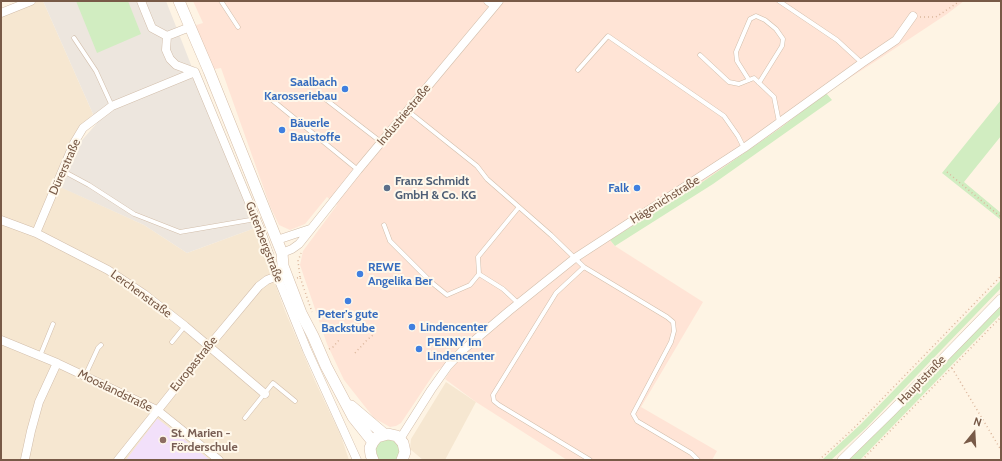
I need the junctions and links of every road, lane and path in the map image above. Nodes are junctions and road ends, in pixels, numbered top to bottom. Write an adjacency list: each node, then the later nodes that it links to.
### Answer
1 (31, 1): 8 (street)
2 (141, 1): 12 (street)
3 (179, 1): 10 (main road)
4 (221, 1): 11 (lane)
5 (779, 1): 15 (lane)
6 (960, 1): 9 (path)
7 (494, 2): 23 (street, Industriestraße)
8 (1, 13)
9 (912, 16): 15 (street, Hägenichstraße)
10 (190, 27): 12 (street); 37 (main road)
11 (238, 27)
12 (167, 36): 17 (street)
13 (74, 38): 22 (lane)
14 (700, 55): 18 (lane)
15 (862, 63): 24 (street, Hägenichstraße)
16 (578, 70): 26 (lane)
17 (195, 72): 22 (street, Dürerstraße); 32 (street, Gutenbergstraße)
18 (749, 80): 19 (lane); 19 (lane)
19 (759, 83): 24 (lane)
20 (266, 95): 28 (lane)
21 (324, 98): 25 (lane)
22 (112, 106): 27 (street, Dürerstraße)
23 (408, 111): 25 (street, Industriestraße); 30 (lane)
24 (780, 123): 26 (street, Hägenichstraße)
25 (381, 143): 28 (street, Industriestraße)
26 (744, 148): 39 (street, Hägenichstraße)
27 (63, 170): 32 (lane); 36 (street, Dürerstraße)
28 (358, 170): 35 (street, Industriestraße)
29 (947, 172): 31 (path)
30 (519, 206): 39 (lane); 41 (lane)
31 (1001, 217)
32 (256, 219): 42 (street, Gutenbergstraße)
33 (1, 220): 36 (street, Lerchenstraße)
34 (384, 225): 41 (lane)
35 (310, 230): 37 (street); 38 (street, Industriestraße)
36 (36, 233): 48 (street, Lerchenstraße)
37 (277, 240): 38 (main road)
38 (282, 253): 61 (main road)
39 (575, 258): 40 (lane); 45 (street, Hägenichstraße)
40 (584, 267): 75 (lane); 76 (lane)
41 (479, 274): 45 (lane)
42 (277, 276): 53 (street, Europastraße); 72 (street, Gutenbergstraße)
43 (1001, 276): 77 (path)
44 (1001, 299): 78 (street, Hauptstraße)
45 (518, 303): 65 (street, Hägenichstraße)
46 (1001, 317): 57 (path)
47 (53, 324): 55 (lane)
48 (185, 326): 51 (lane); 53 (street, Lerchenstraße)
49 (373, 335): 54 (path)
50 (1, 340): 55 (street, Mooslandstraße)
51 (172, 342)
52 (101, 346): 58 (lane)
53 (209, 346): 59 (street, Lerchenstraße); 62 (street, Europastraße)
54 (355, 353)
55 (40, 356): 56 (street, Mooslandstraße)
56 (57, 363): 58 (street, Mooslandstraße); 69 (street)
57 (952, 368): 67 (path); 79 (path)
58 (84, 376): 62 (street, Mooslandstraße)
59 (265, 394): 60 (lane); 63 (lane)
60 (295, 401)
61 (346, 402): 64 (main road); 66 (main road)
62 (156, 410): 70 (street, Europastraße); 71 (street, Mooslandstraße)
63 (245, 418)
64 (384, 434): 65 (main road); 66 (main road)
65 (400, 440): 68 (main road)
66 (373, 442): 73 (main road)
67 (1001, 450)
68 (403, 456): 74 (main road)
69 (25, 460)
70 (118, 460)
71 (219, 460)
72 (357, 460)
73 (373, 460)
74 (413, 460)
75 (590, 460)
76 (698, 460)
77 (819, 460)
78 (842, 460)
79 (862, 460)

